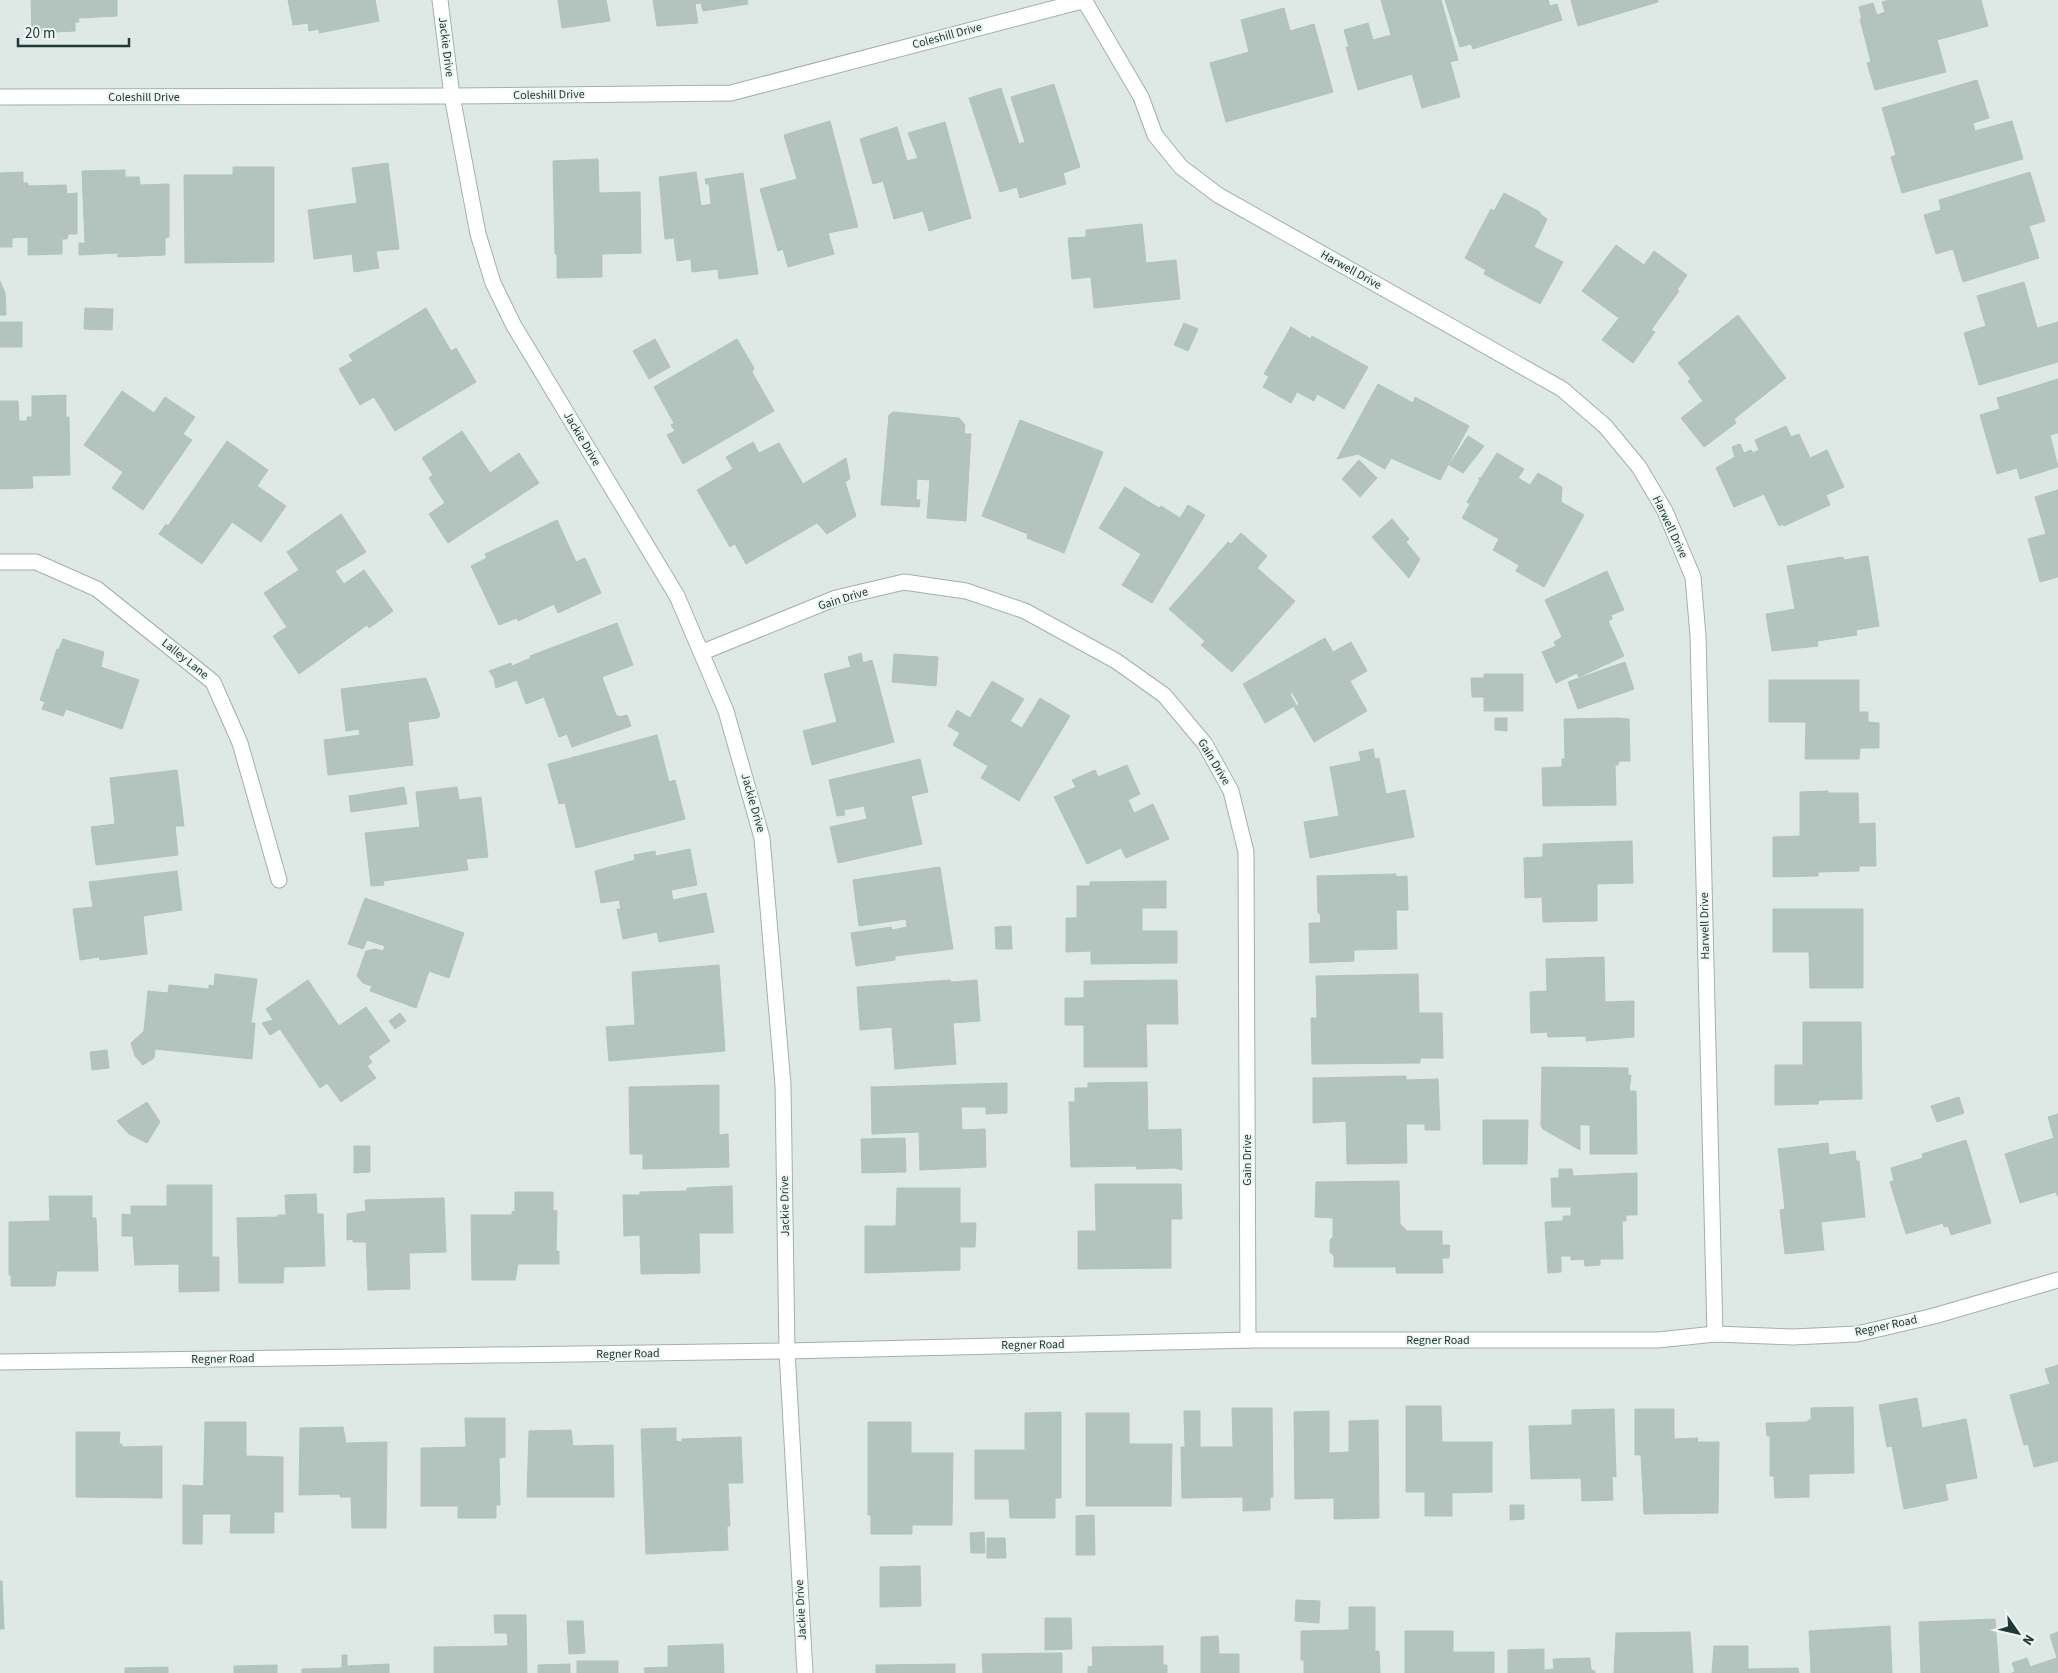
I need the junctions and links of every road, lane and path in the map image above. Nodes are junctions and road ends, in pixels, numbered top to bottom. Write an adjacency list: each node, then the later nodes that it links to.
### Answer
1 (440, 0): 3 (street, Jackie Drive)
2 (1085, 0): 3 (street, Coleshill Drive); 9 (street, Harwell Drive)
3 (452, 96): 4 (street, Coleshill Drive); 6 (street, Jackie Drive)
4 (0, 97)
5 (0, 562): 7 (street, Lalley Lane)
6 (703, 652): 10 (street, Gain Drive); 11 (street, Jackie Drive)
7 (279, 880)
8 (2058, 1280): 9 (street, Regner Road)
9 (1715, 1334): 10 (street, Regner Road)
10 (1248, 1340): 11 (street, Regner Road)
11 (787, 1351): 12 (street, Regner Road); 13 (street, Jackie Drive)
12 (0, 1362)
13 (805, 1673)

